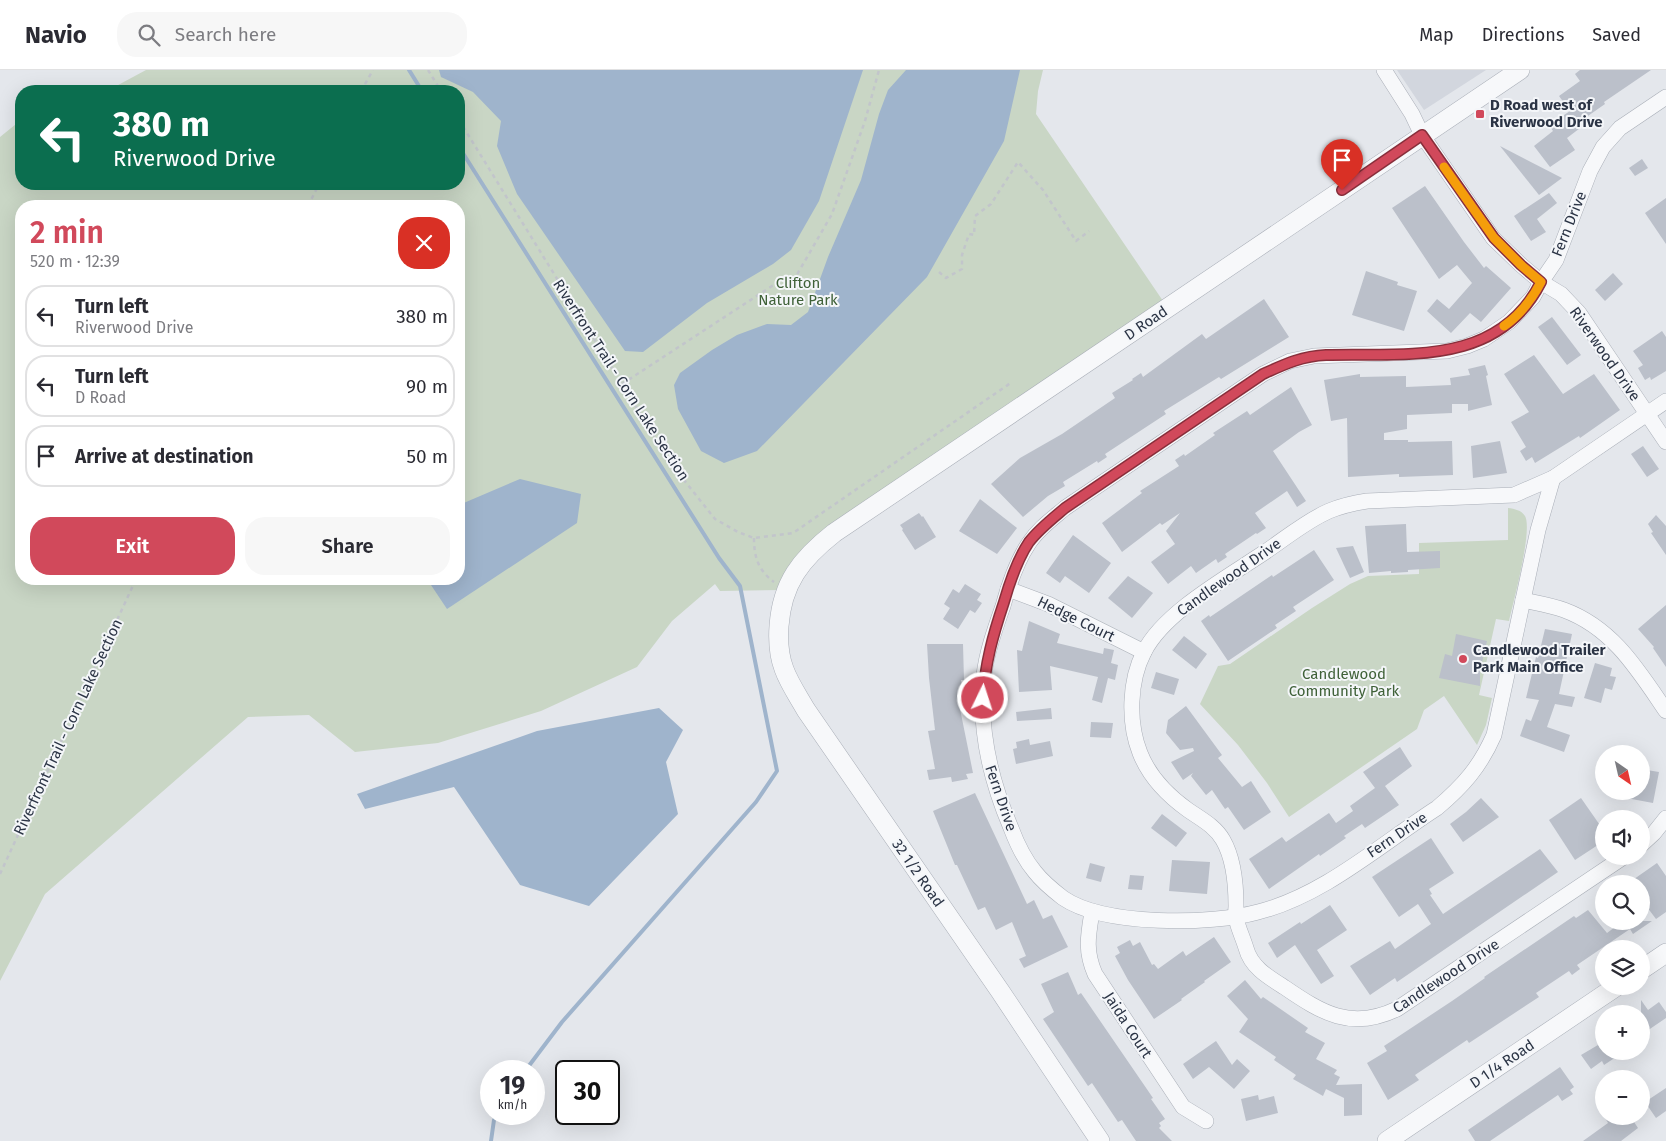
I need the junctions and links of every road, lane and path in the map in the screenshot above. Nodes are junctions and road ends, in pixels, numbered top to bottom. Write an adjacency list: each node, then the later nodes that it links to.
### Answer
1 (373, 70): 6 (path)
2 (428, 70): 7 (path)
3 (879, 70): 15 (path)
4 (1384, 70): 10 (street, Riverwood Drive)
5 (1520, 70): 10 (street, D Road)
6 (364, 85)
7 (437, 85)
8 (1665, 100): 13 (street, Fern Drive)
9 (465, 130): 15 (path, Riverfront Trail - Corn Lake Section)
10 (1422, 135): 13 (street, Riverwood Drive); 23 (street, D Road)
11 (1089, 231): 12 (path)
12 (939, 272)
13 (1541, 282): 17 (street, Riverwood Drive); 22 (street, Fern Drive)
14 (1012, 382): 20 (path)
15 (622, 384): 20 (path, Riverfront Trail - Corn Lake Section)
16 (1666, 401): 17 (street, Candlewood Drive)
17 (1647, 414): 18 (street, Riverwood Drive); 19 (street, Candlewood Drive)
18 (1666, 442)
19 (1553, 478): 24 (street, Fern Drive); 25 (street, Candlewood Drive)
20 (754, 538): 23 (path)
21 (133, 585): 30 (path, Riverfront Trail - Corn Lake Section)
22 (1008, 589): 25 (street, Hedge Court); 31 (street, Fern Drive)
23 (785, 590): 37 (street, 32 1/2 Road)
24 (1523, 600): 26 (street); 32 (street, Fern Drive)
25 (1144, 652): 32 (street, Candlewood Drive)
26 (1666, 711)
27 (1666, 818): 28 (street)
28 (1650, 837)
29 (1612, 865): 32 (street, Candlewood Drive)
30 (0, 874)
31 (1092, 912): 32 (street, Fern Drive); 36 (street, Jaida Court)
32 (1236, 916)
33 (1666, 953): 34 (street)
34 (1650, 964)
35 (1604, 995): 38 (street, D 1/4 Road)
36 (1206, 1121)
37 (1100, 1141)
38 (1387, 1141)

